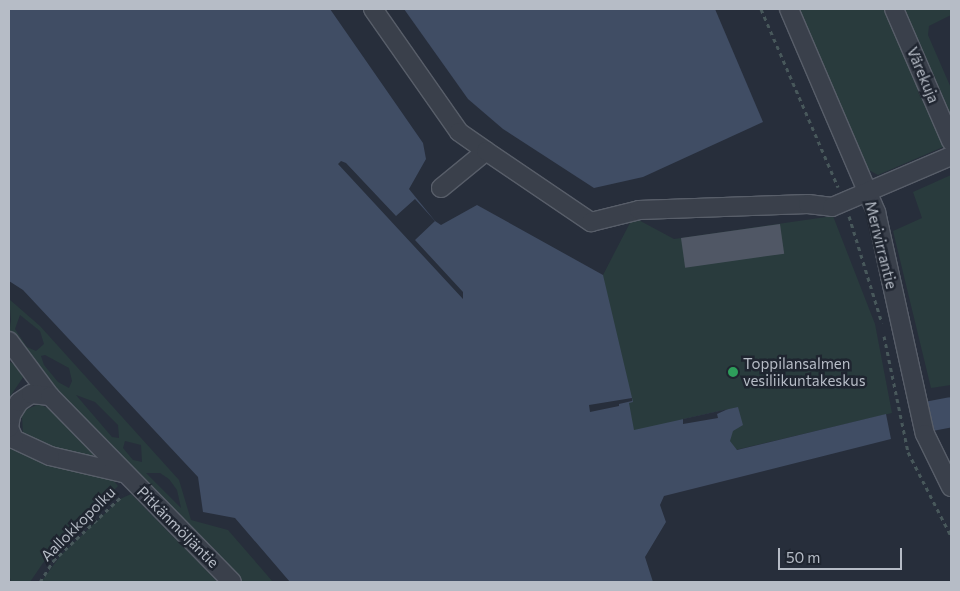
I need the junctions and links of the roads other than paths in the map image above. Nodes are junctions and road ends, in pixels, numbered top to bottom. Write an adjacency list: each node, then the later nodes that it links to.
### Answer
1 (373, 9): 5 (street)
2 (789, 9): 8 (street, Merivirrantie)
3 (894, 9): 4 (street, Värekuja)
4 (951, 142)
5 (486, 151): 7 (street); 8 (street)
6 (951, 156): 8 (street)
7 (441, 188)
8 (868, 192): 12 (street, Merivirrantie)
9 (9, 341): 10 (street, Pitkänmöljäntie)
10 (50, 396): 11 (street, Pitkänmöljäntie); 11 (street)
11 (129, 478): 13 (street, Pitkänmöljäntie)
12 (951, 487)
13 (232, 582)

